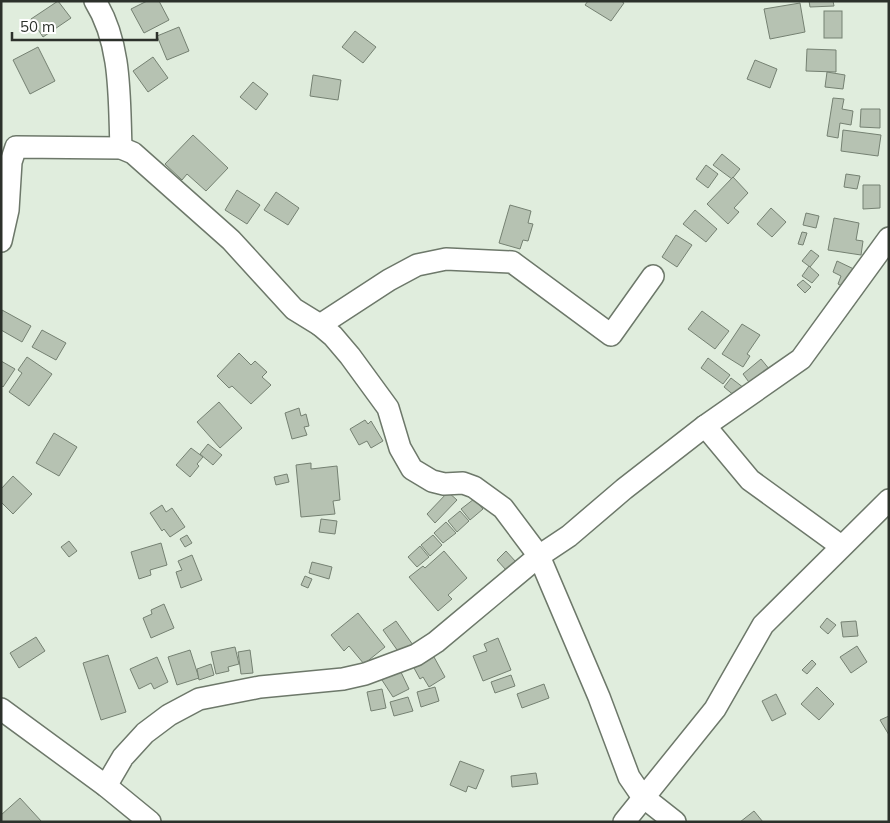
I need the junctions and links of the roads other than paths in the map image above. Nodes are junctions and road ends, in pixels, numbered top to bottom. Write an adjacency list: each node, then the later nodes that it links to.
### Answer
1 (95, 1): 2 (street)
2 (122, 148): 4 (street); 6 (street)
3 (889, 238): 7 (street)
4 (1, 241)
5 (653, 276): 6 (street)
6 (320, 325): 10 (street)
7 (705, 426): 9 (street); 10 (street)
8 (889, 500): 9 (street)
9 (841, 546): 13 (street)
10 (539, 556): 12 (street); 13 (street)
11 (1, 709): 12 (street)
12 (106, 786): 14 (street)
13 (642, 796): 15 (street); 16 (street)
14 (150, 822)
15 (624, 822)
16 (675, 822)

